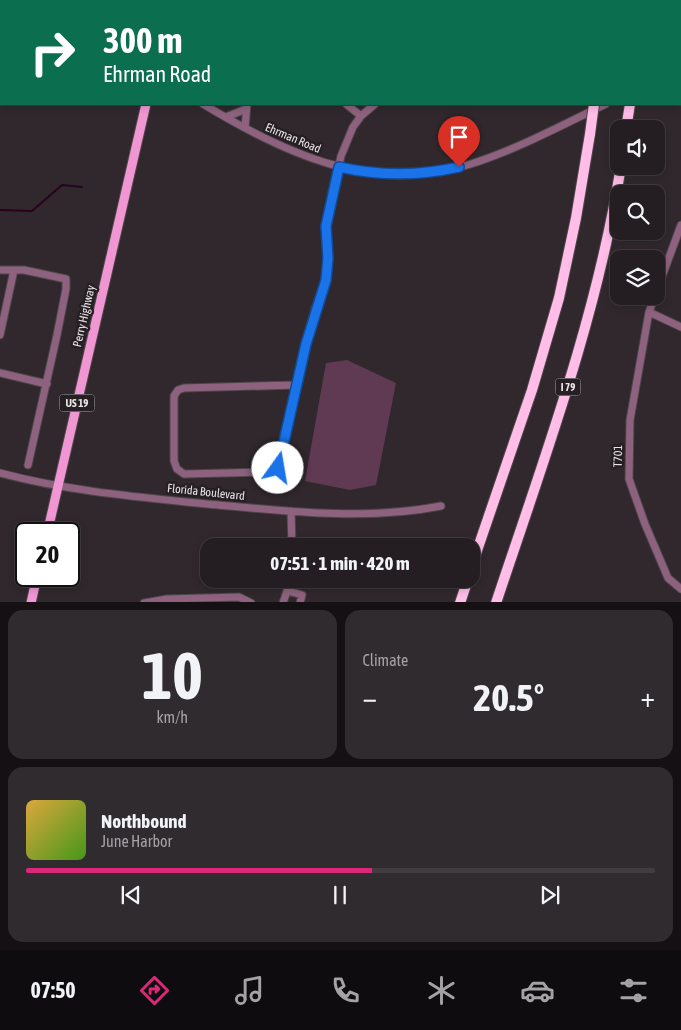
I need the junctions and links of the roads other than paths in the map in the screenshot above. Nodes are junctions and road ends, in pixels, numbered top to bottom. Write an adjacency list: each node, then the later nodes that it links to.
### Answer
1 (146, 105): 28 (main road, Perry Highway / US 19)
2 (206, 105): 10 (street, Ehrman Road)
3 (347, 105): 9 (street)
4 (374, 105): 9 (street)
5 (594, 105): 33 (highway, bridge)
6 (604, 105): 13 (street, Ehrman Road)
7 (630, 105): 11 (highway)
8 (246, 106): 10 (street); 12 (street)
9 (361, 116): 13 (street)
10 (226, 118): 12 (street, Ehrman Road)
11 (628, 120)
12 (246, 128): 13 (street, Ehrman Road)
13 (339, 167): 25 (street)
14 (619, 175): 45 (highway, I 79)
15 (681, 226): 18 (street, T701)
16 (0, 270): 17 (street)
17 (14, 270): 22 (street); 24 (street)
18 (665, 270)
19 (652, 305): 20 (street, T701)
20 (649, 312): 21 (street); 37 (street, T701)
21 (681, 326)
22 (0, 335)
23 (0, 373): 24 (street)
24 (47, 384): 26 (street)
25 (296, 385): 25 (street)
26 (28, 465)
27 (0, 472): 28 (street, Florida Boulevard)
28 (59, 485): 30 (street, Florida Boulevard); 31 (main road, Perry Highway / US 19)
29 (442, 506): 30 (street, Florida Boulevard)
30 (291, 510): 32 (street)
31 (50, 522)
32 (292, 538)
33 (480, 542)
34 (34, 587): 39 (main road)
35 (289, 588): 38 (street)
36 (465, 588): 44 (highway)
37 (681, 589)
38 (288, 591): 42 (street); 43 (street)
39 (31, 602)
40 (144, 602): 41 (street)
41 (250, 602)
42 (283, 602)
43 (300, 602)
44 (460, 602)
45 (496, 602)

